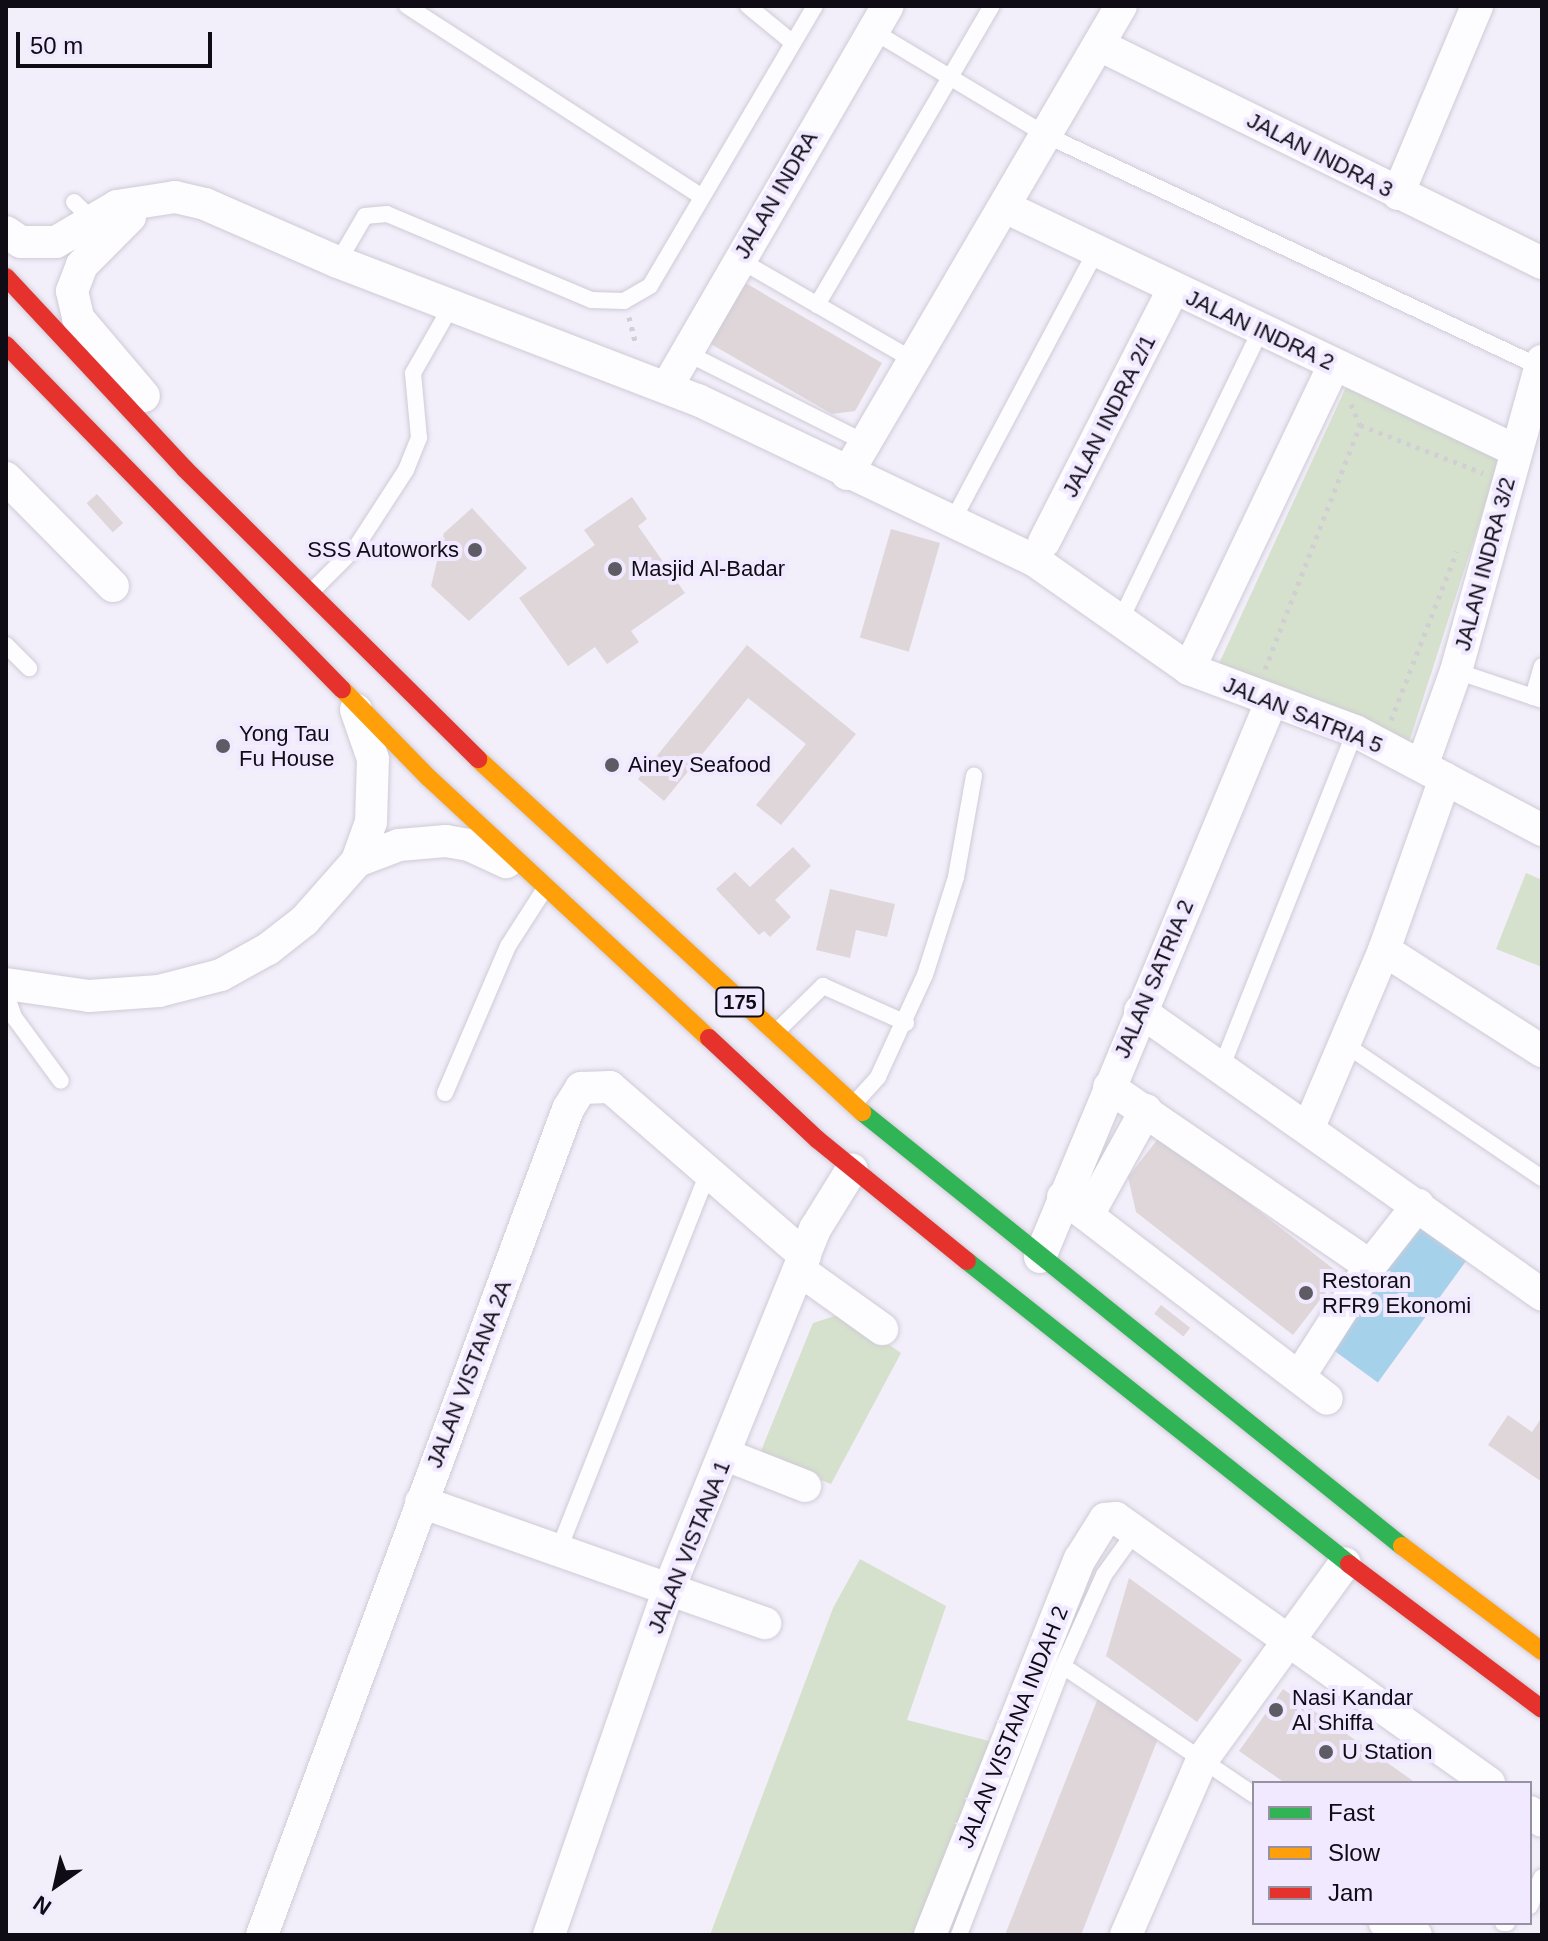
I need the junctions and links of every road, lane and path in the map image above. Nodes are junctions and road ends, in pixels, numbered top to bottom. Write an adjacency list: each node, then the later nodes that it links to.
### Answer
1 (407, 6): 13 (lane)
2 (748, 6): 8 (lane)
3 (815, 6): 8 (lane)
4 (992, 6): 10 (lane)
5 (1121, 6): 9 (street)
6 (1477, 6): 12 (street)
7 (880, 18): 10 (lane); 18 (street, JALAN INDRA)
8 (793, 43): 13 (lane)
9 (1099, 45): 11 (street); 12 (street, JALAN INDRA 3)
10 (951, 75): 11 (lane); 25 (lane)
11 (1048, 136): 15 (street); 30 (lane)
12 (1398, 194): 20 (street, JALAN INDRA 3)
13 (702, 197): 23 (lane)
14 (150, 199): 16 (street, JALAN SATRIA 5); 19 (street, JALAN SATRIA 5); 36 (street)
15 (1005, 207): 17 (street, JALAN INDRA 2); 29 (street)
16 (6, 232)
17 (1096, 251): 22 (street, JALAN INDRA 2); 40 (lane)
18 (738, 259): 25 (lane); 28 (street, JALAN INDRA)
19 (338, 262): 23 (lane); 24 (street, JALAN SATRIA 5)
20 (1542, 263)
21 (6, 277): 36 (highway, 175)
22 (1173, 290): 26 (street, JALAN INDRA 2); 41 (street, JALAN INDRA 2/1)
23 (624, 301): 32 (path)
24 (452, 305): 32 (street, JALAN SATRIA 5); 44 (lane)
25 (817, 305): 29 (lane)
26 (1261, 330): 31 (street, JALAN INDRA 2); 45 (lane)
27 (6, 345): 53 (highway, 175)
28 (685, 352): 33 (street, JALAN INDRA); 34 (lane)
29 (913, 360): 34 (street)
30 (1541, 364): 35 (street, JALAN INDRA 3/2)
31 (1334, 365): 35 (street, JALAN INDRA 2); 49 (street)
32 (628, 370): 33 (street, JALAN SATRIA 5)
33 (668, 385): 37 (street, JALAN SATRIA 5)
34 (864, 442): 37 (street)
35 (1515, 450): 50 (street, JALAN INDRA 3/2)
36 (184, 468): 44 (highway, 175)
37 (847, 474): 40 (street, JALAN SATRIA 5)
38 (6, 478): 43 (street)
39 (1481, 489): 51 (path)
40 (952, 522): 45 (street, JALAN SATRIA 5)
41 (1044, 542)
42 (1458, 548): 54 (path)
43 (113, 586)
44 (309, 594): 67 (highway, 175)
45 (1121, 619): 49 (street, JALAN SATRIA 5)
46 (6, 645): 48 (lane)
47 (1542, 666): 52 (lane)
48 (29, 668)
49 (1189, 669): 51 (street, JALAN SATRIA 5)
50 (1456, 671): 52 (lane); 55 (street, JALAN INDRA 3/2)
51 (1267, 689): 54 (street, JALAN SATRIA 5); 65 (street, JALAN SATRIA 2)
52 (1538, 698)
53 (351, 700): 58 (street); 59 (highway, 175)
54 (1365, 725): 55 (street, JALAN SATRIA 5); 70 (lane)
55 (1434, 772): 57 (street, JALAN SATRIA 5); 60 (street, JALAN INDRA 3/2)
56 (974, 776): 66 (lane)
57 (1542, 830)
58 (357, 861): 59 (street); 63 (street)
59 (545, 888): 73 (lane); 77 (highway, 175)
60 (1384, 950): 68 (street, JALAN INDRA 3/2); 69 (street)
61 (6, 974): 63 (street)
62 (6, 984): 63 (street)
63 (38, 991)
64 (6, 994): 71 (lane)
65 (1140, 1011): 70 (street); 72 (street, JALAN SATRIA 2)
66 (906, 1023): 67 (lane); 74 (lane)
67 (775, 1034): 74 (highway, 175)
68 (1343, 1043): 76 (street, JALAN INDRA 3/2); 79 (lane)
69 (1542, 1051)
70 (1222, 1066): 76 (street)
71 (61, 1081)
72 (1109, 1087): 75 (street); 81 (street, JALAN SATRIA 2)
73 (445, 1093)
74 (852, 1105): 82 (highway, 175)
75 (1146, 1110): 81 (street); 84 (street)
76 (1309, 1127): 80 (street)
77 (852, 1169): 83 (street, JALAN VISTANA 1); 94 (highway, 175)
78 (708, 1172): 83 (street, JALAN VISTANA 2A); 91 (street, JALAN VISTANA 2A); 93 (lane)
79 (1542, 1178)
80 (1418, 1205): 84 (street); 85 (street)
81 (1076, 1206): 82 (street, JALAN SATRIA 2); 87 (street)
82 (1040, 1257): 98 (highway, 175)
83 (803, 1264): 86 (street, JALAN VISTANA 2A); 89 (street, JALAN VISTANA 1)
84 (1370, 1266): 87 (street)
85 (1542, 1295)
86 (882, 1329)
87 (1299, 1377): 88 (street)
88 (1327, 1399)
89 (726, 1455): 90 (street); 95 (street, JALAN VISTANA 1)
90 (805, 1486)
91 (421, 1502): 93 (street); 107 (street, JALAN VISTANA 2A)
92 (1135, 1532): 97 (street); 99 (lane); 109 (street, JALAN VISTANA INDAH 2)
93 (557, 1554): 95 (street)
94 (1345, 1563): 97 (street); 100 (highway, 175)
95 (668, 1591): 96 (street); 108 (street, JALAN VISTANA 1)
96 (765, 1623)
97 (1285, 1640): 101 (street); 102 (street)
98 (1542, 1651)
99 (1063, 1666): 101 (lane); 110 (lane)
100 (1542, 1709)
101 (1202, 1760): 103 (lane); 111 (street)
102 (1486, 1781)
103 (1252, 1794)
104 (1542, 1877): 105 (lane)
105 (1532, 1901)
106 (1379, 1926): 112 (street)
107 (262, 1935)
108 (549, 1935)
109 (930, 1935)
110 (959, 1935)
111 (1126, 1935)
112 (1416, 1935)

